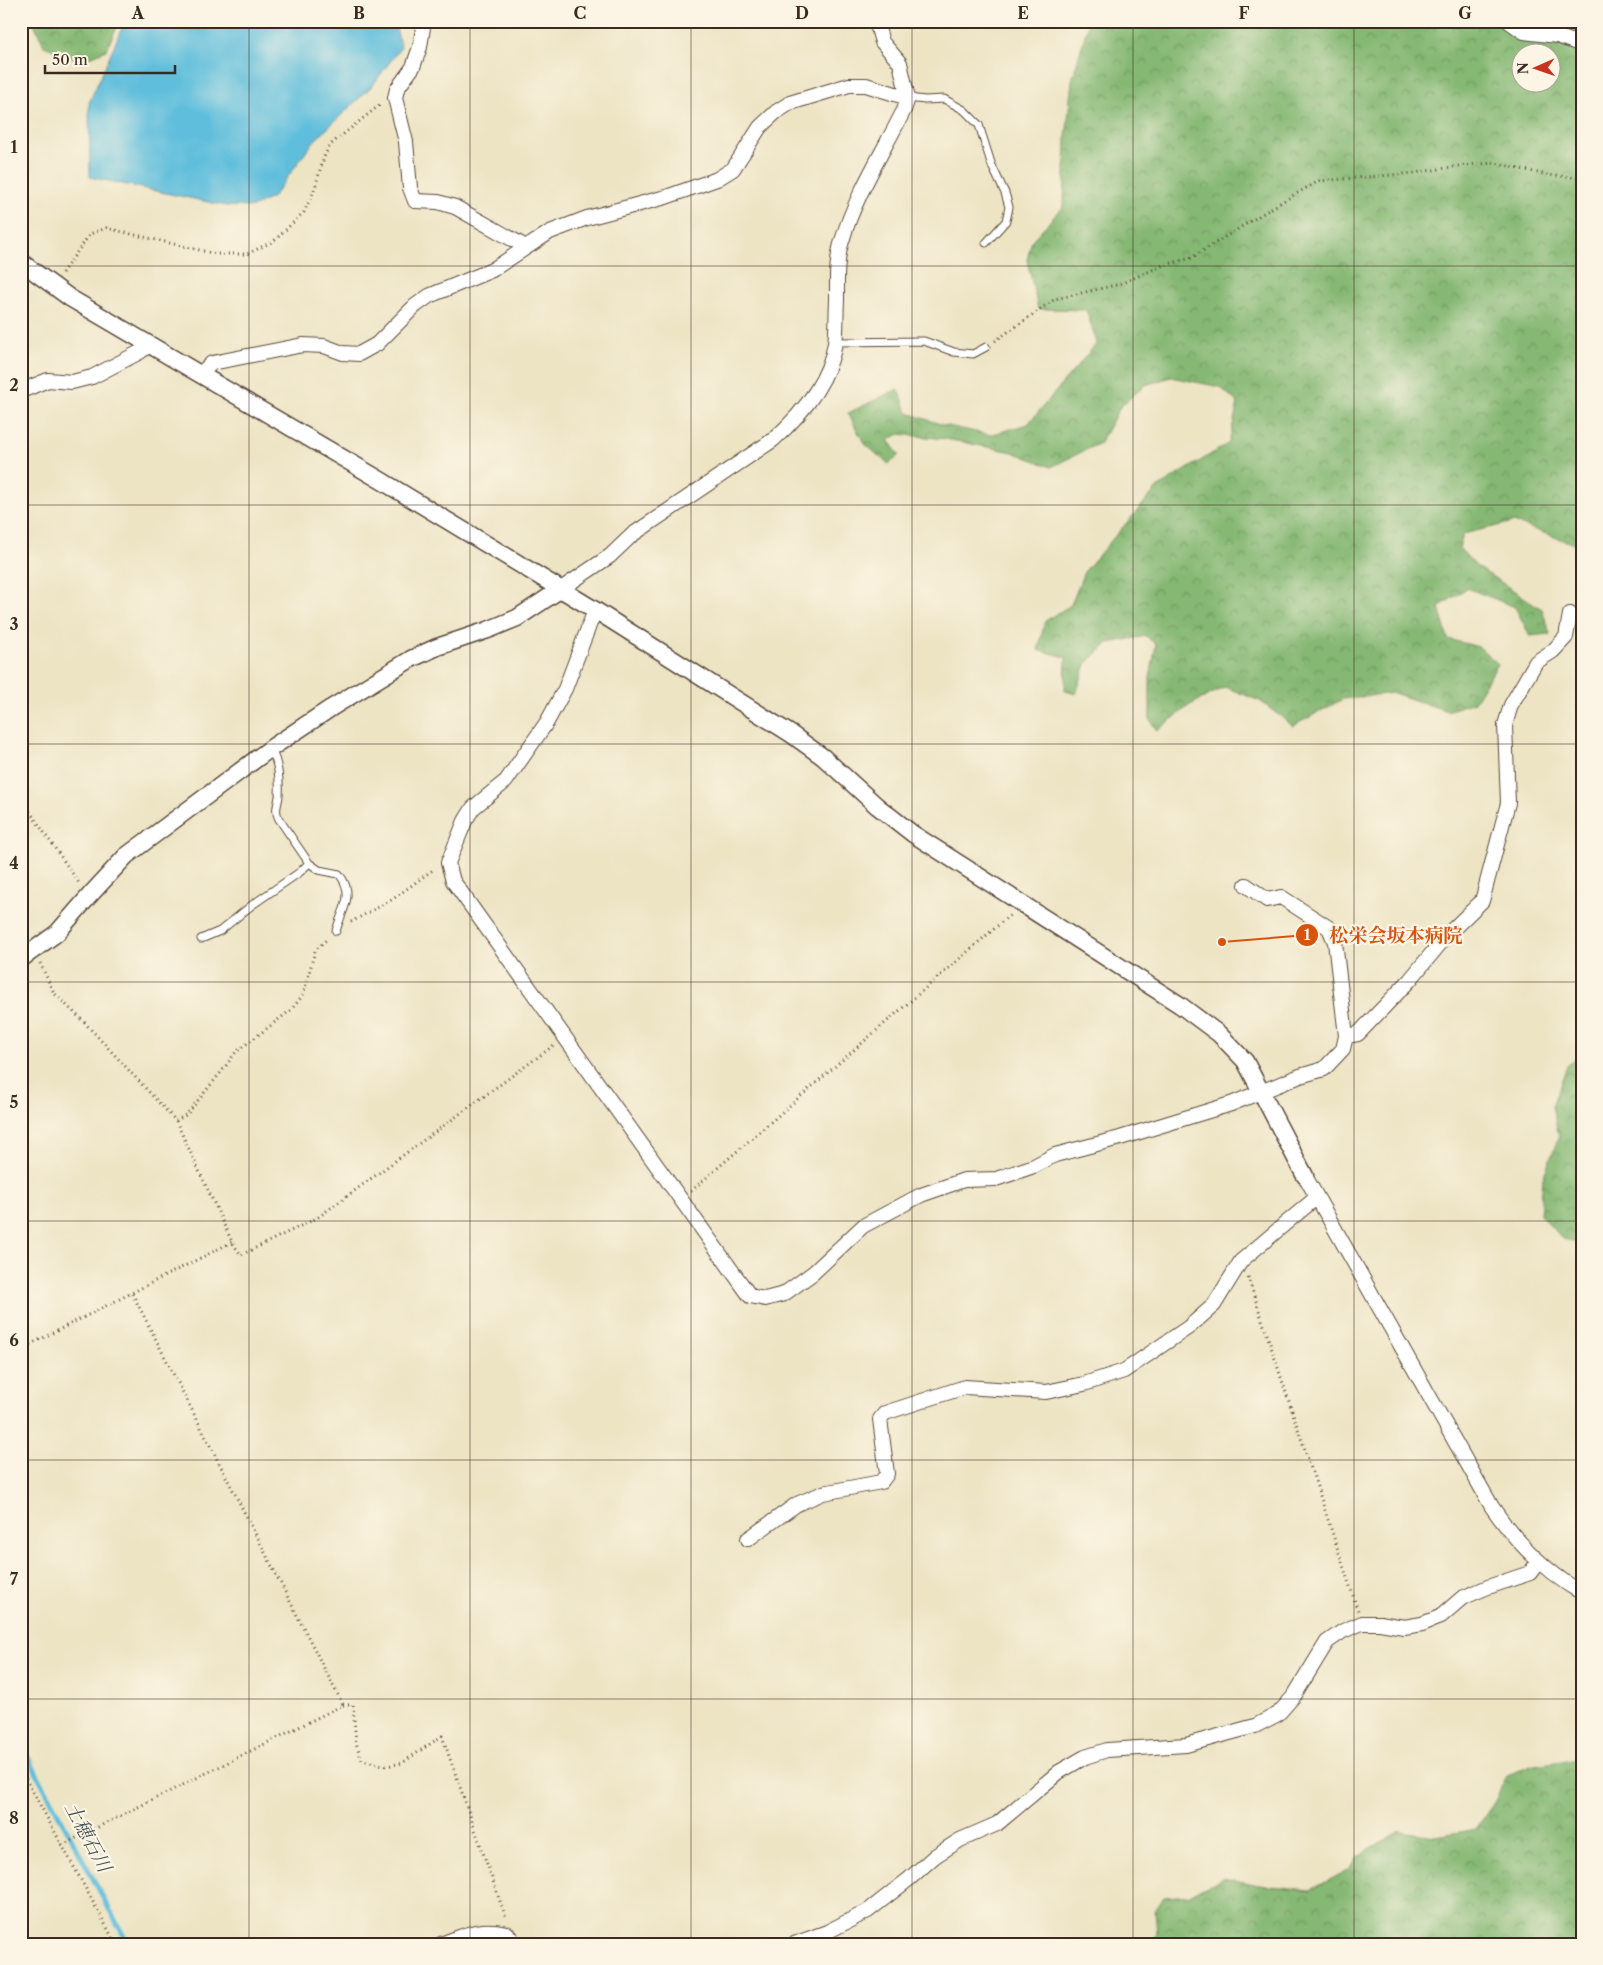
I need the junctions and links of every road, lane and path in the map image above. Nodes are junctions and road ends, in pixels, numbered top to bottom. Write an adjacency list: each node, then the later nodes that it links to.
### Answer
1 (424, 21): 5 (street)
2 (876, 21): 6 (street)
3 (1508, 21): 4 (street)
4 (1582, 45)
5 (395, 98): 9 (street); 11 (path)
6 (908, 98): 8 (lane); 9 (street); 12 (street)
7 (1582, 178): 14 (path)
8 (986, 243)
9 (526, 246): 15 (street)
10 (21, 262): 11 (street)
11 (51, 284): 13 (street)
12 (835, 342): 14 (lane); 17 (street)
13 (149, 345): 15 (street); 16 (street)
14 (986, 347)
15 (201, 373): 17 (street)
16 (21, 391)
17 (561, 589): 18 (street); 20 (street)
18 (595, 610): 23 (street); 26 (street)
19 (1570, 614): 31 (street)
20 (271, 748): 22 (lane); 25 (street)
21 (21, 799): 25 (path)
22 (309, 863): 27 (lane); 28 (lane)
23 (448, 863): 27 (path); 32 (street)
24 (1246, 885): 31 (street)
25 (91, 894): 29 (street)
26 (1017, 901): 33 (street); 37 (path)
27 (336, 931): 34 (path)
28 (201, 939)
29 (35, 950): 30 (street); 34 (path)
30 (21, 960)
31 (1346, 1036): 33 (street)
32 (564, 1038): 37 (street); 38 (path)
33 (1262, 1091): 35 (street); 37 (street)
34 (176, 1121): 38 (path)
35 (1305, 1176): 36 (street)
36 (1317, 1196): 39 (street); 43 (street)
37 (681, 1199)
38 (232, 1242): 40 (path)
39 (1241, 1261): 42 (street); 45 (path)
40 (132, 1293): 41 (path); 46 (path)
41 (21, 1349)
42 (748, 1539)
43 (1538, 1562): 44 (street); 45 (street)
44 (1582, 1593)
45 (1362, 1623): 52 (street)
46 (342, 1705): 48 (path); 49 (path)
47 (22, 1773): 48 (path)
48 (62, 1845): 50 (path)
49 (511, 1939): 51 (street)
50 (116, 1944)
51 (441, 1944)
52 (794, 1944)

